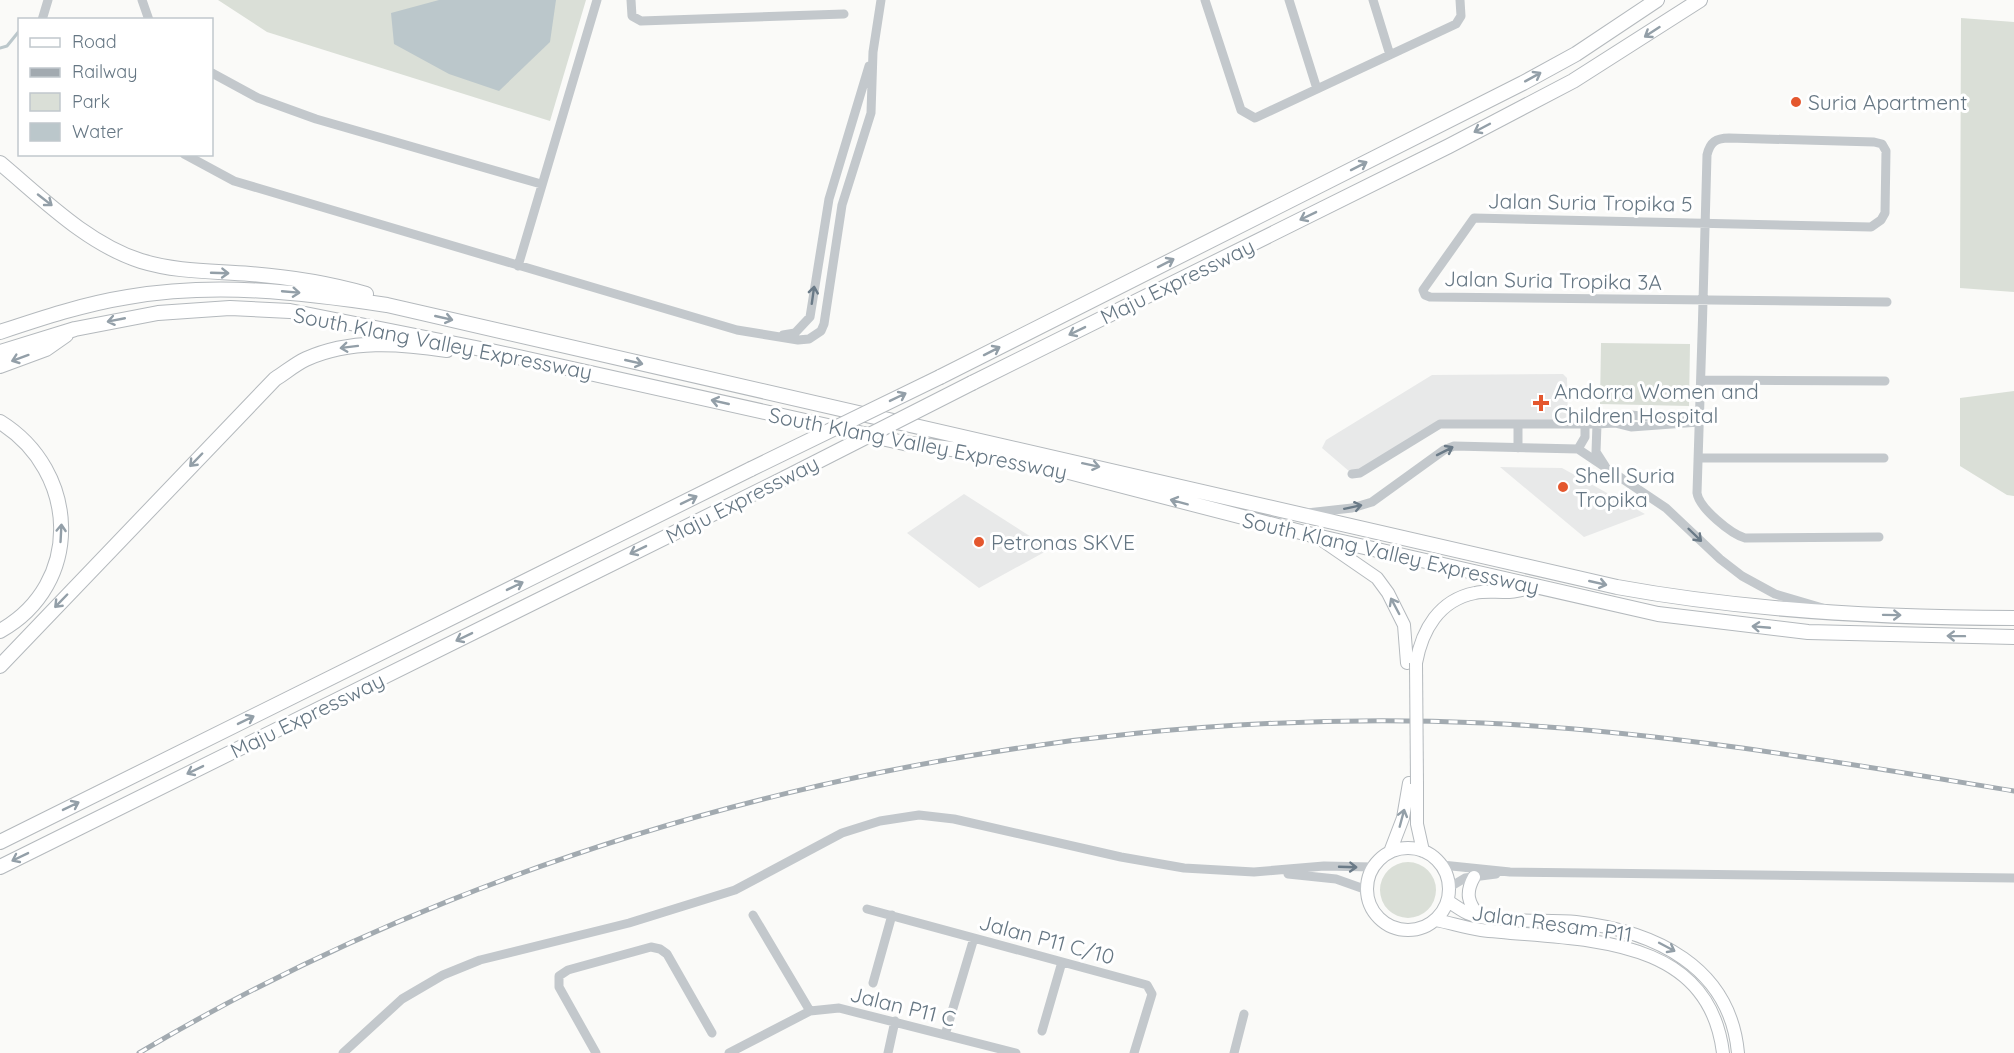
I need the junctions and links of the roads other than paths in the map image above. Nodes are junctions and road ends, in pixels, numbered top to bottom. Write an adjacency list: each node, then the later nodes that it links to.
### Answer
1 (48, 0): 13 (street)
2 (142, 0): 14 (street)
3 (597, 0): 24 (street)
4 (631, 0): 12 (street)
5 (881, 0): 15 (street)
6 (1205, 0): 18 (street)
7 (1289, 0): 18 (street)
8 (1373, 0): 16 (street)
9 (1460, 0): 16 (street)
10 (1657, 0): 65 (highway, Maju Expressway, one-way to 10, bridge)
11 (1700, 0): 69 (highway, Maju Expressway, one-way to 69, bridge)
12 (844, 15)
13 (43, 18)
14 (148, 18)
15 (873, 52): 19 (street); 20 (street)
16 (1390, 55): 18 (street)
17 (213, 74): 24 (street)
18 (1317, 89)
19 (871, 103): 20 (street); 22 (street)
20 (853, 120): 22 (street); 28 (street)
21 (188, 156): 29 (street)
22 (857, 160): 27 (street)
23 (0, 163): 32 (highway, one-way to 32)
24 (541, 184): 29 (street)
25 (1474, 218): 26 (street, Jalan Suria Tropika 5); 30 (street, Jalan Suria Tropika 3A)
26 (1705, 223): 26 (street, Jalan Suria Tropika 5); 30 (street)
27 (836, 242): 28 (street); 37 (street)
28 (819, 253): 37 (street, one-way to 28)
29 (518, 266): 37 (street)
30 (1703, 300): 31 (street); 41 (street)
31 (1887, 302)
32 (387, 304): 34 (highway, South Klang Valley Expressway, one-way to 32); 54 (highway, South Klang Valley Expressway, one-way to 54)
33 (0, 321): 34 (highway)
34 (32, 321): 36 (highway, South Klang Valley Expressway)
35 (75, 329): 38 (highway, South Klang Valley Expressway, one-way to 35); 39 (highway, South Klang Valley Expressway); 40 (highway, one-way to 40)
36 (0, 332)
37 (781, 336)
38 (491, 351): 55 (highway, South Klang Valley Expressway, one-way to 38); 63 (highway, one-way to 63)
39 (0, 352)
40 (0, 366)
41 (1701, 380): 42 (street); 44 (street)
42 (1885, 381)
43 (0, 422): 60 (highway, one-way to 43)
44 (1700, 422): 47 (street); 50 (street)
45 (1518, 424): 46 (street); 48 (street); 53 (street)
46 (1586, 424): 47 (street); 49 (street)
47 (1597, 424): 52 (street)
48 (1518, 448): 49 (street); 54 (street, one-way to 48)
49 (1578, 449): 52 (street)
50 (1698, 458): 51 (street); 56 (street)
51 (1884, 458)
52 (1608, 470): 58 (street, one-way to 58)
53 (1352, 474)
54 (1304, 514): 58 (highway, South Klang Valley Expressway, one-way to 58)
55 (1316, 536): 57 (highway, South Klang Valley Expressway); 62 (main road, one-way to 55)
56 (1879, 537)
57 (1535, 587): 61 (highway, South Klang Valley Expressway, one-way to 57); 62 (main road)
58 (1833, 613): 59 (highway, South Klang Valley Expressway, one-way to 59)
59 (2014, 618)
60 (0, 631)
61 (2014, 637)
62 (1411, 663): 64 (main road)
63 (0, 666)
64 (1413, 783): 66 (main road); 67 (main road, one-way to 64)
65 (0, 842)
66 (1423, 851): 67 (main road); 68 (main road)
67 (1390, 852): 70 (main road)
68 (1442, 865): 72 (street); 75 (main road)
69 (0, 867)
70 (1373, 867): 71 (street, one-way to 70); 76 (main road)
71 (1271, 872): 76 (street); 93 (street)
72 (1510, 872): 73 (street); 74 (street)
73 (1474, 877): 75 (street); 81 (main road)
74 (2014, 878)
75 (1450, 887): 77 (main road)
76 (1367, 890): 82 (main road)
77 (1448, 901): 81 (main road, Jalan Resam P11); 82 (main road)
78 (867, 909): 80 (street, Jalan P11 C/10)
79 (753, 915): 86 (street)
80 (892, 915): 83 (street, Jalan P11 C/10); 85 (street)
81 (1479, 916): 102 (main road, Jalan Resam P11, one-way to 102)
82 (1436, 920): 101 (main road, Jalan Resam P11)
83 (974, 938): 84 (street, Jalan P11 C/10); 91 (street)
84 (1062, 962): 89 (street); 99 (street, Jalan P11 C/10)
85 (873, 983)
86 (810, 1011): 88 (street, Jalan P11 C); 92 (street, Jalan P11 C)
87 (1244, 1014): 100 (street)
88 (895, 1021): 91 (street, Jalan P11 C); 97 (street)
89 (1042, 1031)
90 (712, 1033): 94 (street)
91 (945, 1035): 98 (street, Jalan P11 C)
92 (754, 1045): 95 (street, Jalan P11 C); 96 (street, Jalan P11 C)
93 (343, 1053)
94 (596, 1053)
95 (729, 1053)
96 (746, 1053)
97 (888, 1053)
98 (1016, 1053)
99 (1134, 1053)
100 (1234, 1053)
101 (1723, 1053)
102 (1738, 1053)

